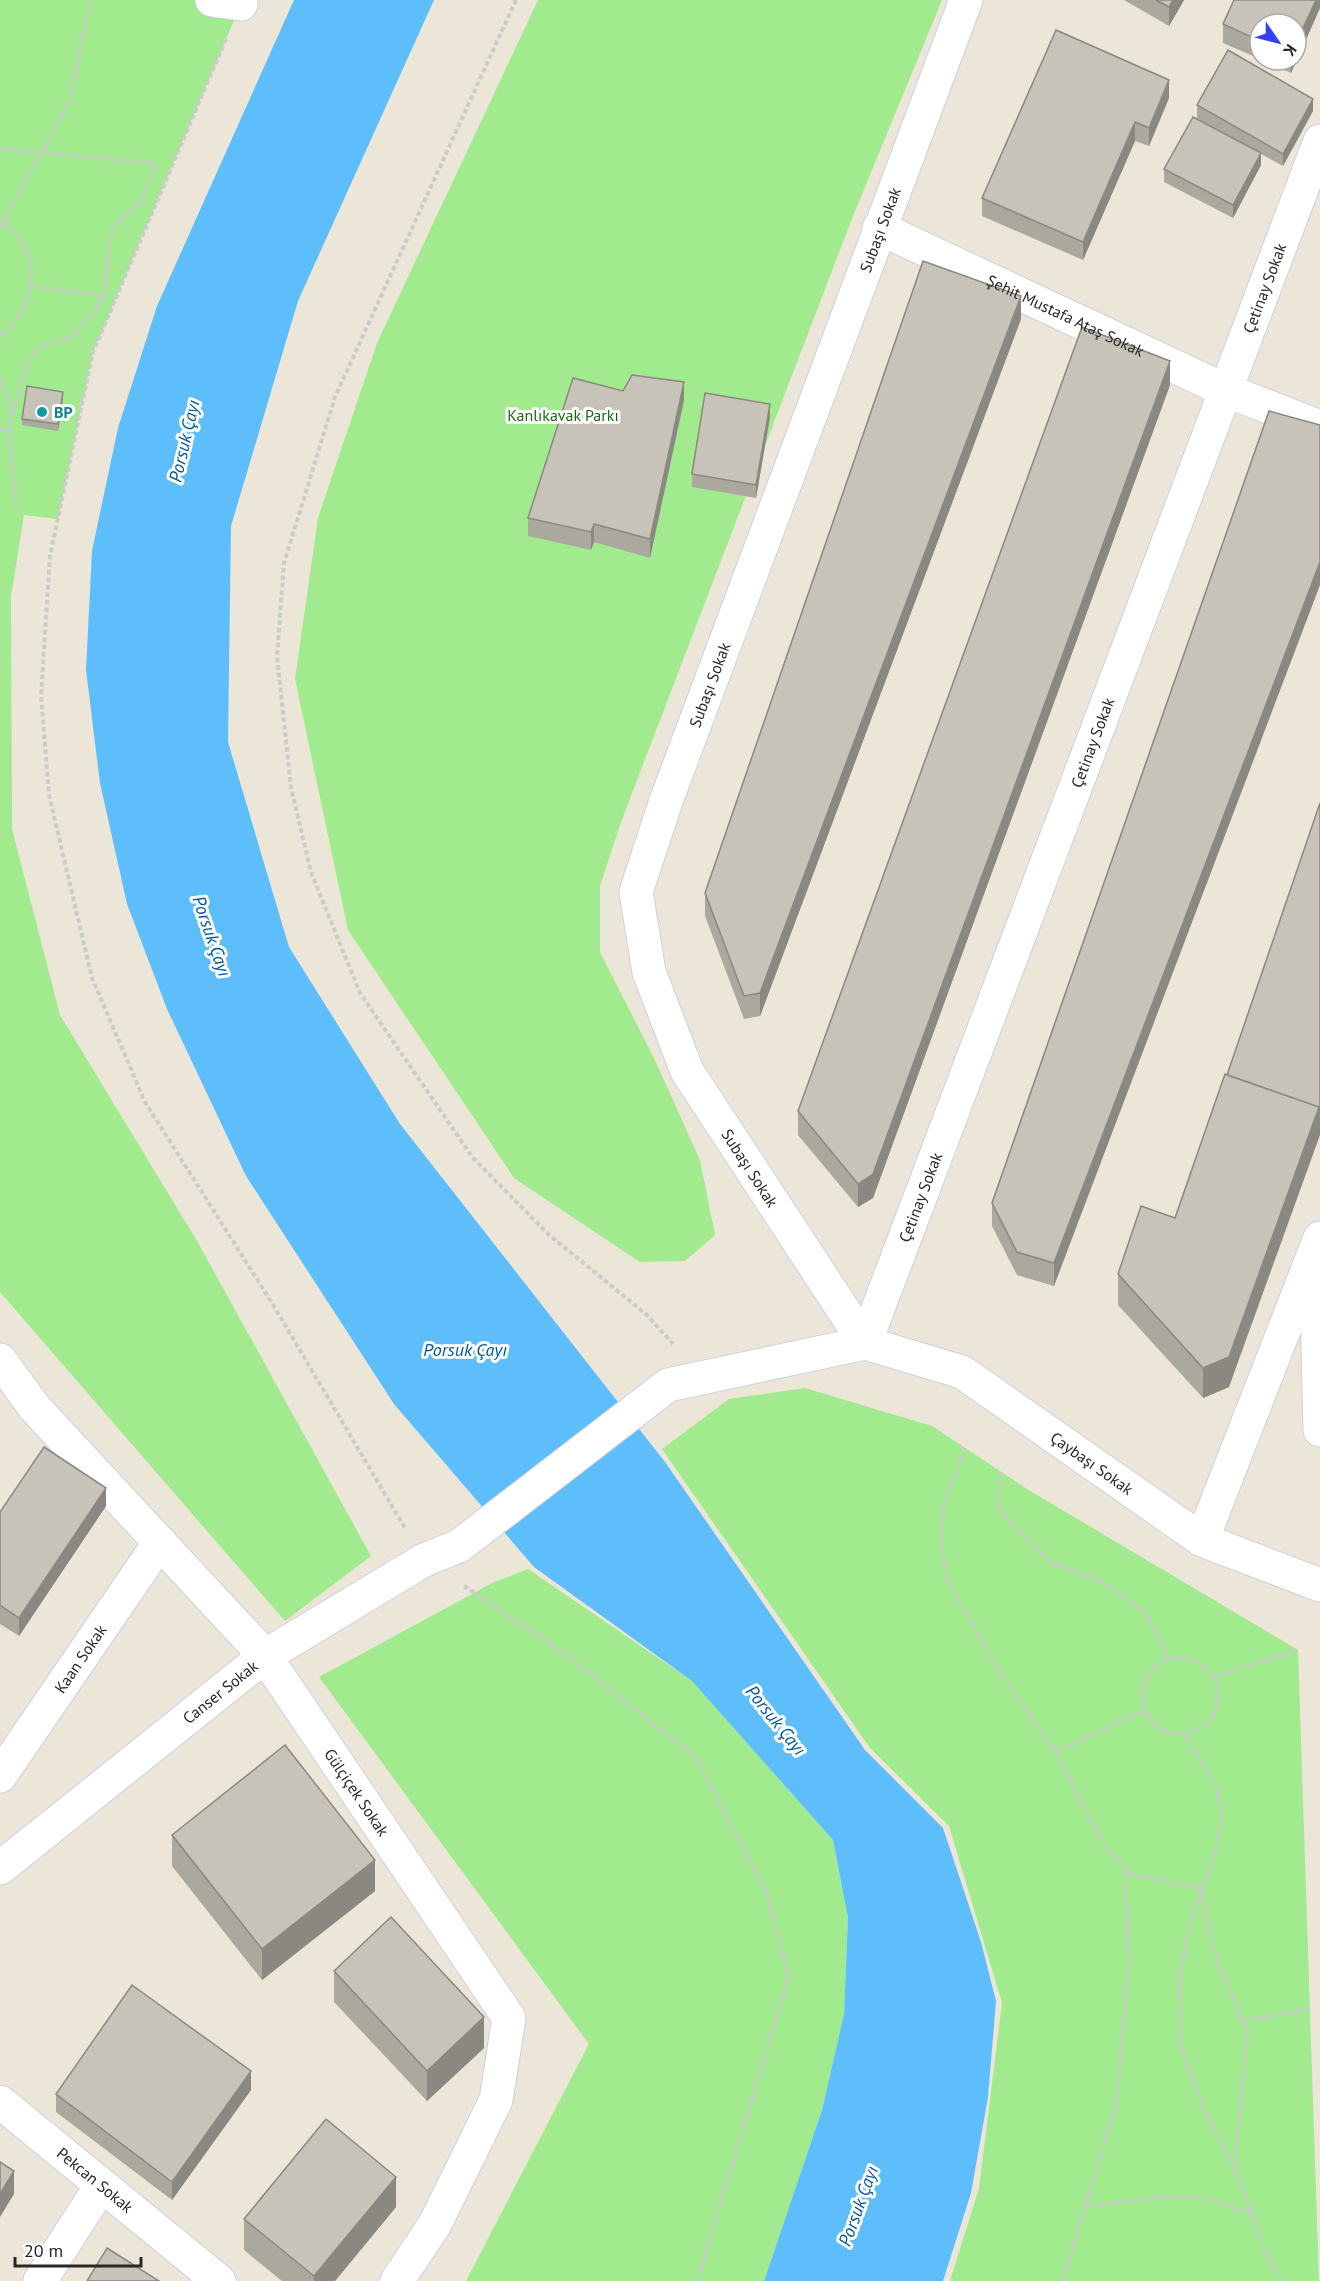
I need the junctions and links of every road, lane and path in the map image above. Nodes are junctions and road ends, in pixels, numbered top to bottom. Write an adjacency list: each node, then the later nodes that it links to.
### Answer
1 (90, 0): 7 (path)
2 (516, 0): 25 (path)
3 (966, 0): 10 (street, Subaşı Sokak)
4 (226, 2): 31 (path)
5 (1320, 141): 15 (street, Çetinay Sokak)
6 (0, 149): 7 (path)
7 (41, 153): 8 (path); 12 (path)
8 (3, 221): 9 (path); 11 (path)
9 (0, 227)
10 (879, 228): 15 (street, Şehit Mustafa Ataş Sokak); 23 (street, Subaşı Sokak)
11 (30, 286): 12 (path); 13 (path)
12 (104, 296): 16 (path)
13 (0, 336)
14 (0, 376): 16 (path)
15 (1224, 390): 17 (street, Şehit Mustafa Ataş Sokak); 23 (street, Çetinay Sokak)
16 (12, 414): 19 (path)
17 (1320, 427)
18 (0, 430): 19 (path)
19 (9, 431): 20 (path)
20 (16, 505)
21 (1320, 1238): 29 (street)
22 (1320, 1293): 26 (street)
23 (865, 1343): 25 (street); 29 (street, Çaybaşı Sokak)
24 (0, 1360): 30 (street, Gülçiçek Sokak)
25 (702, 1378): 31 (street, Canser Sokak)
26 (1320, 1430)
27 (965, 1448): 39 (path)
28 (1001, 1472): 35 (path)
29 (1202, 1540): 32 (street, Çaybaşı Sokak)
30 (160, 1542): 34 (street, Gülçiçek Sokak); 40 (street, Kaan Sokak)
31 (424, 1560): 34 (street, Canser Sokak); 54 (path)
32 (1320, 1585)
33 (1298, 1650): 36 (path)
34 (265, 1656): 42 (street, Canser Sokak); 53 (street, Gülçiçek Sokak)
35 (1169, 1659): 36 (path); 37 (path)
36 (1213, 1677): 38 (path)
37 (1144, 1710): 38 (path); 39 (path)
38 (1184, 1734): 43 (path)
39 (1055, 1752): 41 (path)
40 (0, 1776)
41 (1125, 1867): 43 (path); 49 (path)
42 (0, 1868)
43 (1202, 1888): 45 (path); 47 (path)
44 (1310, 2008): 45 (path)
45 (1244, 2021): 47 (path)
46 (0, 2102): 48 (street, Pekcan Sokak)
47 (1235, 2168): 50 (path)
48 (101, 2186): 51 (street); 52 (street, Pekcan Sokak)
49 (1085, 2207): 50 (path); 55 (path)
50 (1252, 2214): 56 (path)
51 (40, 2281)
52 (219, 2281)
53 (397, 2281)
54 (697, 2281)
55 (1063, 2281)
56 (1282, 2281)

